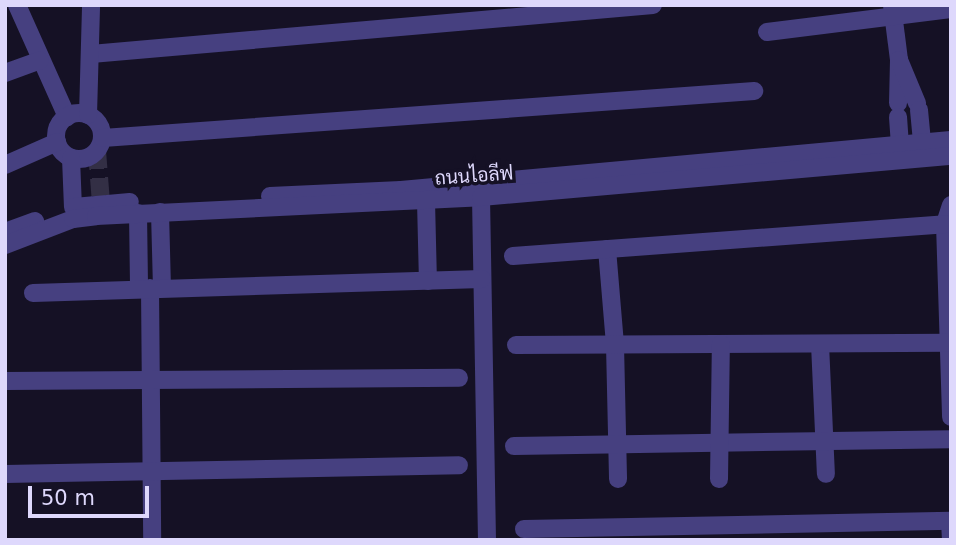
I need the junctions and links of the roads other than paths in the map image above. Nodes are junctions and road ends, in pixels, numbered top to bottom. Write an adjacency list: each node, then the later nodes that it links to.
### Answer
1 (16, 5): 8 (street)
2 (91, 5): 7 (street)
3 (653, 5): 7 (street)
4 (951, 9): 5 (street)
5 (893, 11): 6 (street); 9 (street)
6 (767, 32)
7 (91, 54): 12 (street)
8 (40, 60): 10 (street); 13 (street)
9 (900, 60): 17 (street); 18 (street)
10 (5, 73)
11 (754, 92): 14 (street)
12 (88, 115): 13 (street); 14 (street)
13 (67, 117): 16 (street)
14 (103, 138): 20 (street)
15 (951, 140): 17 (street, ถนนไอลีฟ)
16 (57, 142): 20 (street); 21 (street)
17 (923, 150): 18 (street, ถนนไอลีฟ); 19 (street, ถนนไอลีฟ)
18 (901, 152): 22 (street, ถนนไอลีฟ); 25 (street, ถนนไอลีฟ)
19 (951, 156)
20 (71, 158): 25 (street)
21 (5, 165)
22 (481, 197): 23 (street, ถนนไอลีฟ); 33 (street)
23 (426, 201): 26 (street, ถนนไอลีฟ); 34 (street)
24 (951, 205): 28 (street)
25 (73, 207): 29 (street, ถนนไอลีฟ)
26 (160, 212): 27 (street, ถนนไอลีฟ); 36 (street)
27 (138, 213): 30 (street, ถนนไอลีฟ); 36 (street)
28 (945, 224): 31 (street); 35 (street)
29 (5, 232)
30 (5, 245)
31 (607, 249): 32 (street); 42 (street)
32 (513, 256)
33 (482, 279): 34 (street); 65 (street)
34 (428, 281): 36 (street)
35 (949, 283): 38 (street)
36 (151, 288): 37 (street); 45 (street)
37 (33, 293)
38 (948, 343): 40 (street); 43 (street)
39 (721, 344): 40 (street); 42 (street); 50 (street)
40 (820, 344): 49 (street)
41 (516, 345): 42 (street)
42 (615, 345): 51 (street)
43 (950, 373): 47 (street)
44 (459, 378): 45 (street)
45 (151, 379): 46 (street); 54 (street)
46 (5, 381)
47 (951, 417)
48 (951, 439): 49 (street)
49 (824, 441): 50 (street); 56 (street)
50 (720, 443): 51 (street); 58 (street)
51 (617, 445): 52 (street); 57 (street)
52 (514, 446)
53 (459, 465): 54 (street)
54 (152, 472): 55 (street); 64 (street)
55 (5, 474)
56 (826, 474)
57 (618, 479)
58 (719, 479)
59 (950, 521): 61 (street); 66 (street)
60 (524, 530): 63 (street)
61 (834, 531): 62 (street)
62 (730, 533): 63 (street)
63 (616, 534)
64 (152, 540)
65 (487, 540)
66 (951, 540)

